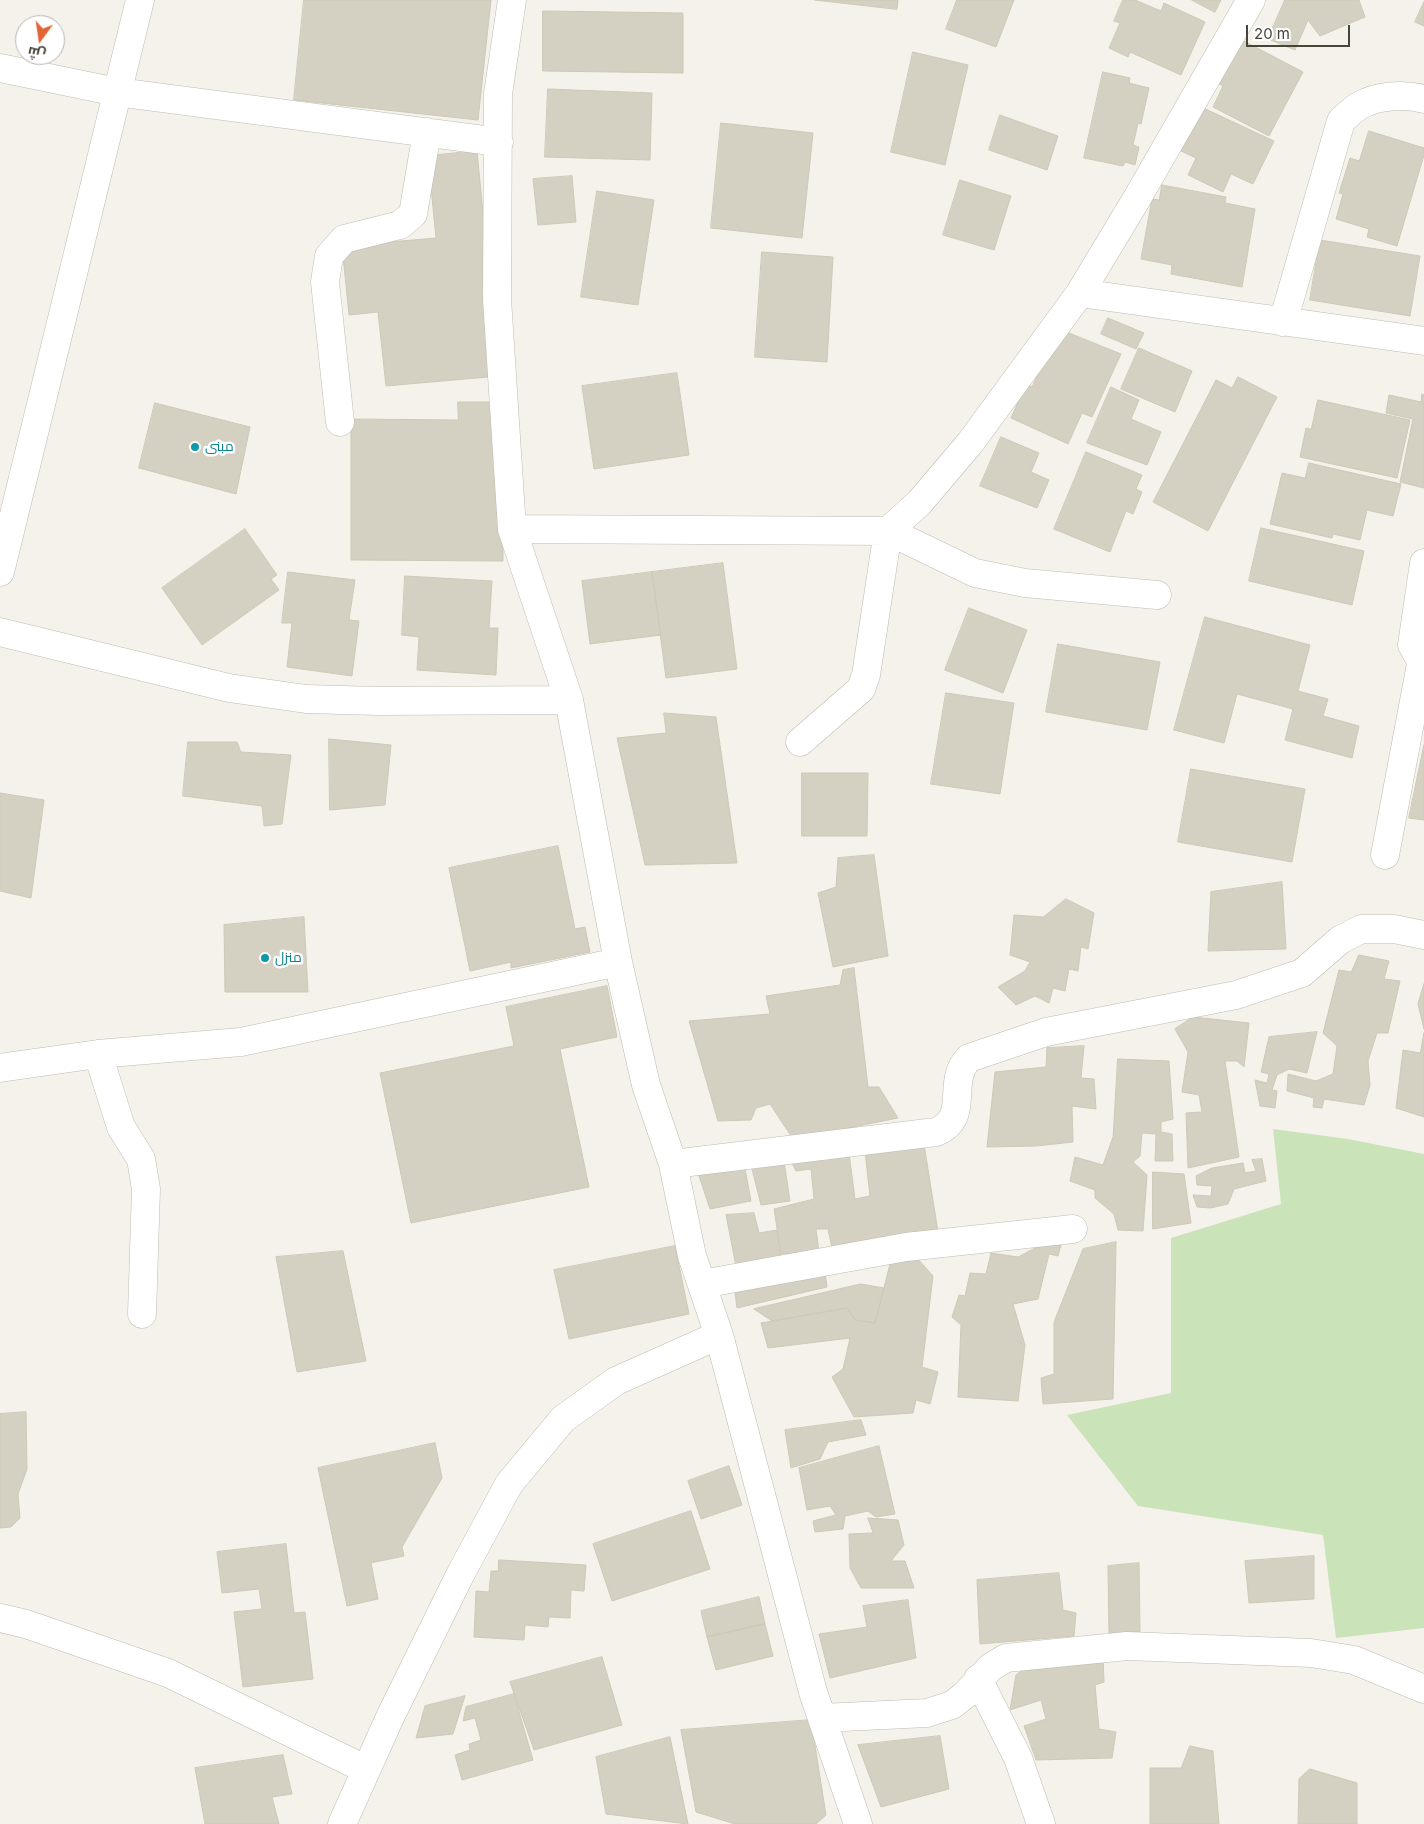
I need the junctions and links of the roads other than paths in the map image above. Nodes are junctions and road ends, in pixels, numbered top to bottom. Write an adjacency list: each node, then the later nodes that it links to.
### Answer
1 (140, 0): 5 (street)
2 (512, 0): 8 (street)
3 (1251, 0): 9 (street)
4 (0, 68): 5 (street)
5 (116, 92): 7 (street); 16 (street)
6 (1424, 99): 10 (street)
7 (427, 132): 8 (street); 12 (street)
8 (498, 142): 13 (street)
9 (1080, 293): 10 (street); 14 (street)
10 (1283, 322): 11 (street)
11 (1424, 341)
12 (340, 422)
13 (512, 529): 14 (street); 20 (street)
14 (888, 531): 17 (street); 21 (street)
15 (1424, 563): 19 (street)
16 (0, 572)
17 (1157, 595)
18 (0, 632): 20 (street)
19 (1423, 665): 22 (street)
20 (570, 700): 24 (street)
21 (800, 742)
22 (1385, 855)
23 (1424, 935): 27 (street)
24 (618, 962): 25 (street); 27 (street)
25 (98, 1054): 26 (street); 30 (street)
26 (0, 1068)
27 (673, 1164): 29 (street)
28 (1073, 1229): 29 (street)
29 (702, 1284): 31 (street)
30 (142, 1314)
31 (719, 1335): 35 (street); 36 (street)
32 (0, 1618): 36 (street)
33 (978, 1679): 34 (street); 35 (street); 39 (street)
34 (1424, 1689)
35 (822, 1718): 38 (street)
36 (365, 1769): 37 (street)
37 (342, 1824)
38 (858, 1824)
39 (1041, 1824)

